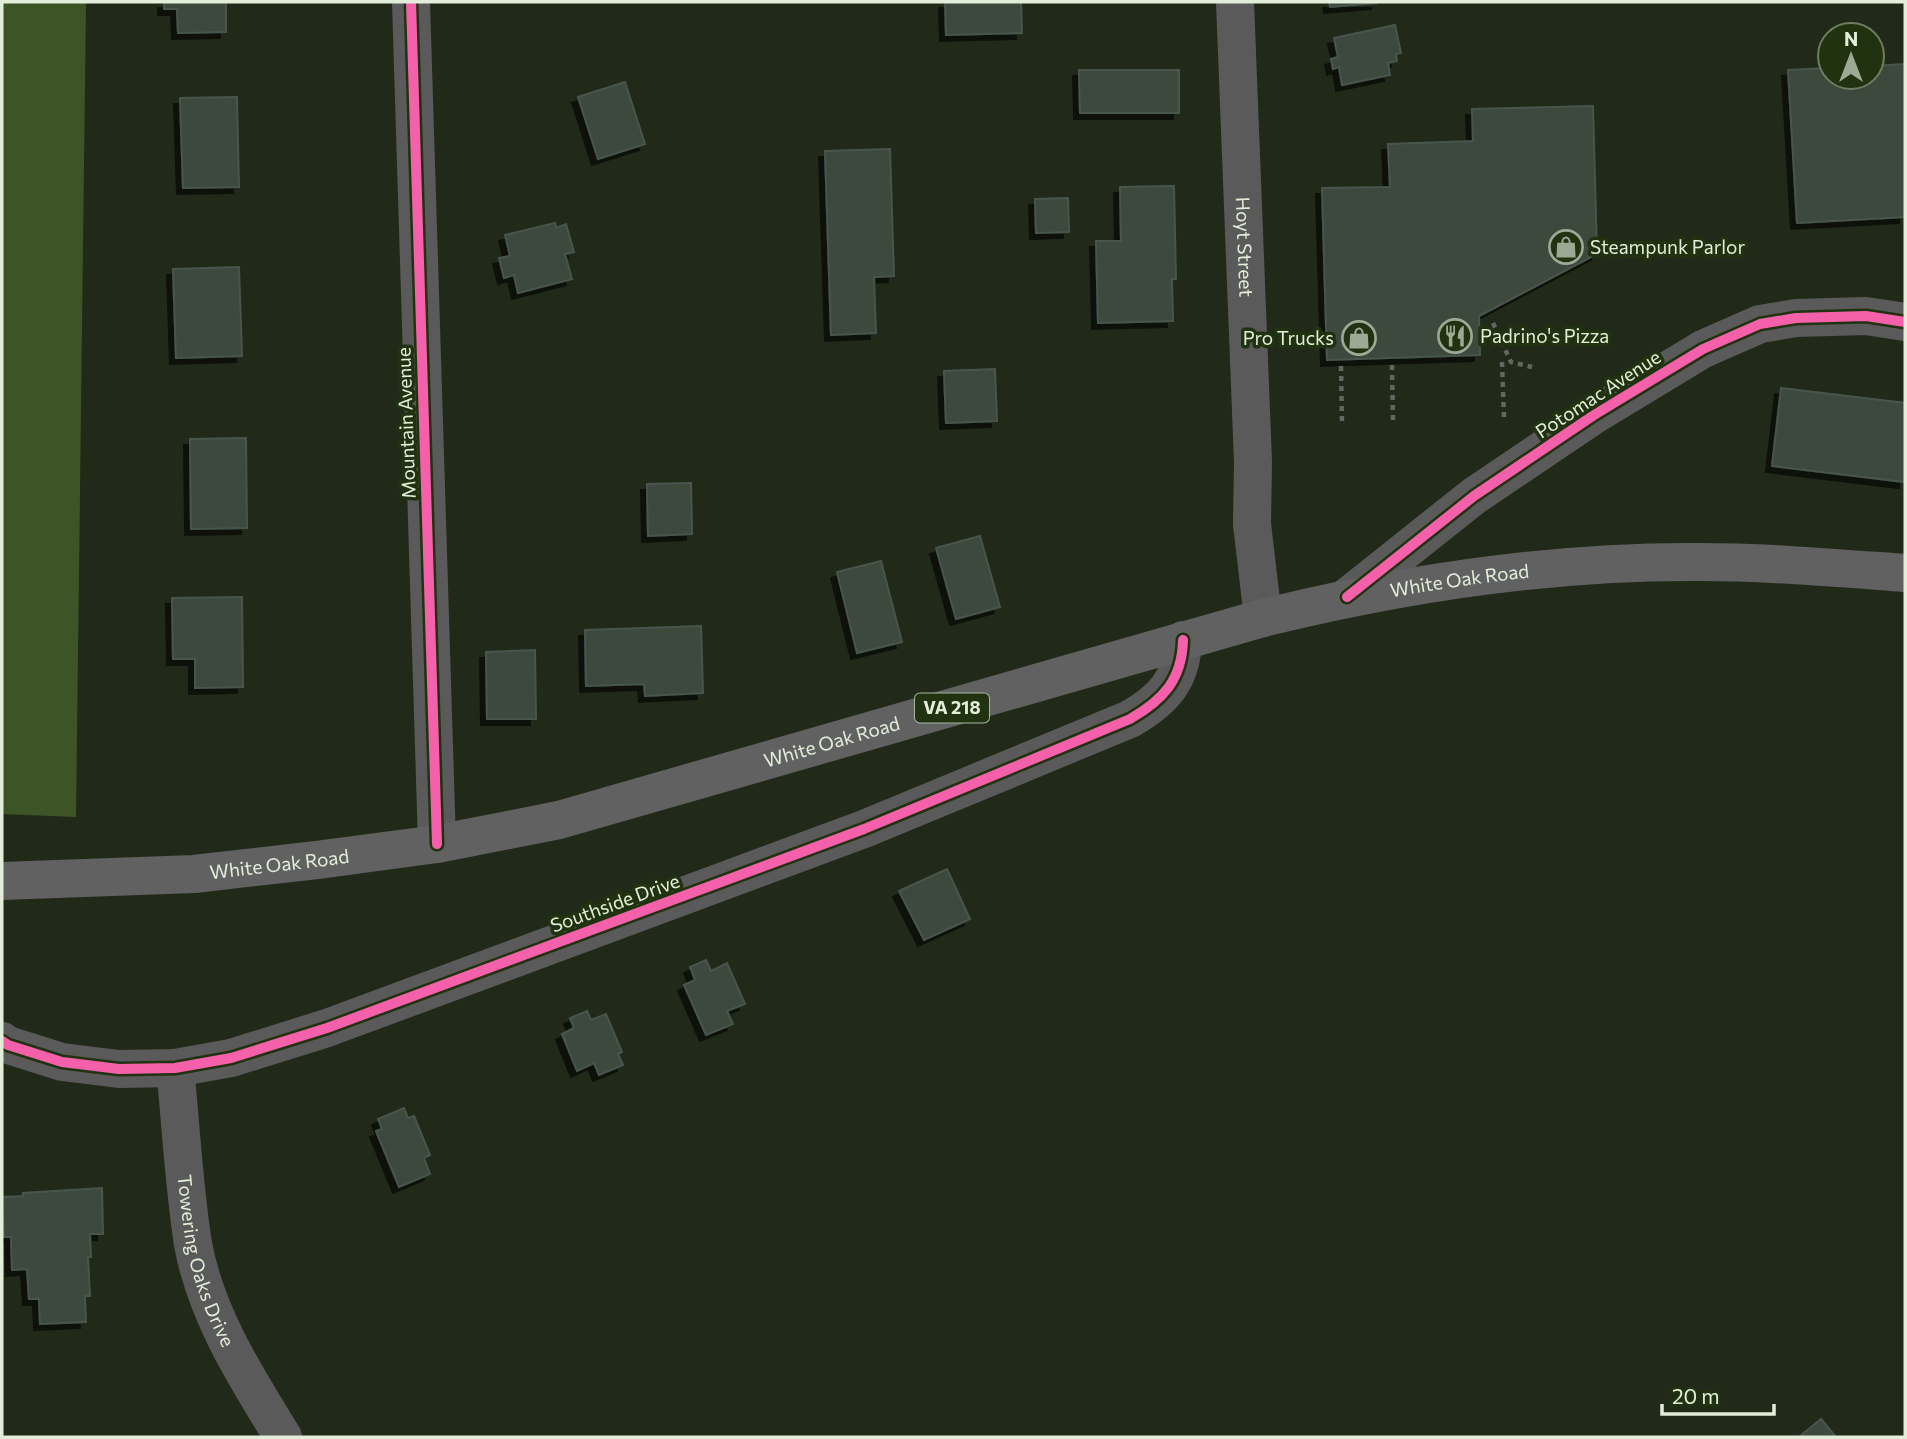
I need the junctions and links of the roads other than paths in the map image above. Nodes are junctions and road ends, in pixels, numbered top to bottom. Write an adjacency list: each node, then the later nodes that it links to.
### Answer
1 (411, 2): 8 (street, Mountain Avenue)
2 (1236, 2): 6 (street, Hoyt Street)
3 (1905, 322): 5 (street, Potomac Avenue)
4 (1905, 573): 5 (main road, White Oak Road / VA 218)
5 (1347, 597): 6 (main road, White Oak Road / VA 218)
6 (1263, 618): 7 (main road, White Oak Road / VA 218)
7 (1183, 640): 8 (main road, White Oak Road / VA 218); 11 (street, Southside Drive)
8 (437, 844): 9 (main road, White Oak Road / VA 218)
9 (2, 881)
10 (2, 1041): 11 (street, Southside Drive)
11 (176, 1068): 12 (street, Towering Oaks Drive)
12 (283, 1437)

